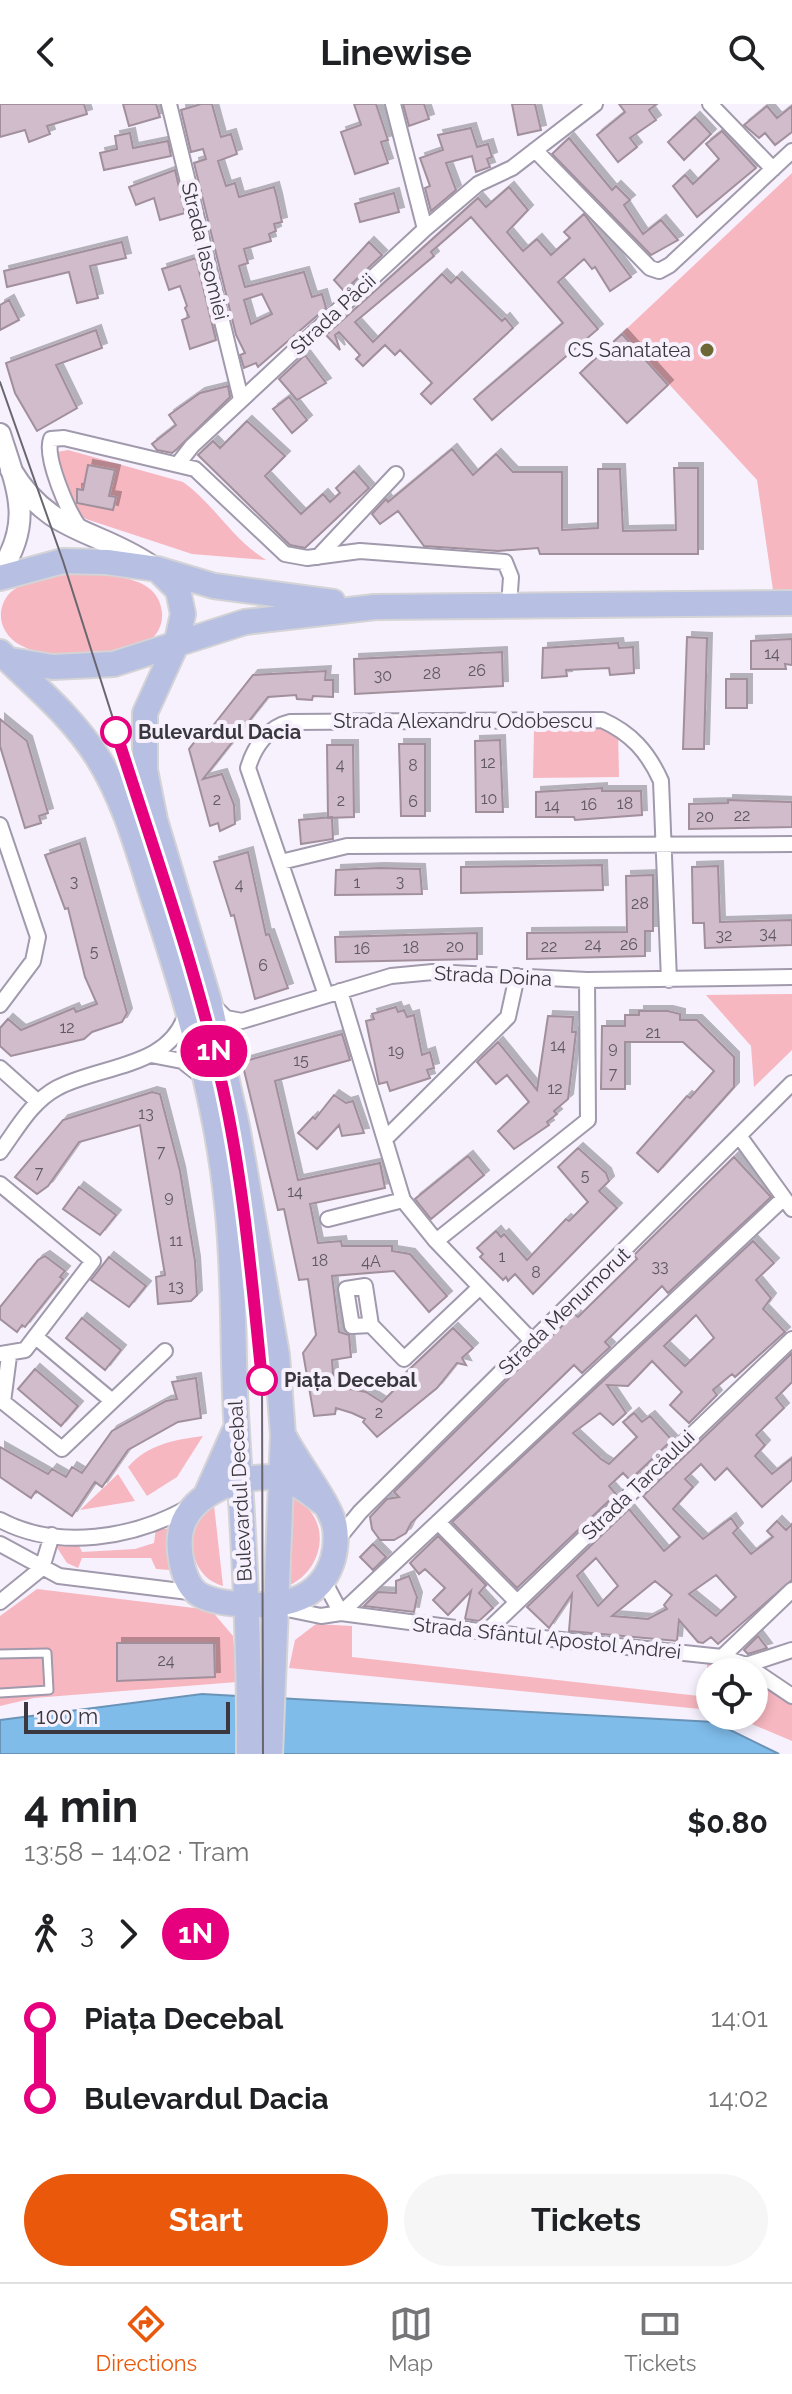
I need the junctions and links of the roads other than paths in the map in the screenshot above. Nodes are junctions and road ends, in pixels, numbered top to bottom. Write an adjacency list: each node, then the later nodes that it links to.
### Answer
1 (169, 104): 9 (street, Strada Iasomiei)
2 (393, 104): 8 (street)
3 (595, 104): 5 (street, Strada Păcii)
4 (710, 104): 7 (street)
5 (535, 150): 7 (street); 8 (street, Strada Păcii)
6 (792, 151): 7 (street)
7 (773, 169)
8 (425, 229): 9 (street, Strada Păcii)
9 (241, 399): 11 (street, Strada Păcii)
10 (0, 434): 12 (main road)
11 (178, 464): 14 (street); 15 (street)
12 (11, 470): 14 (main road); 17 (main road)
13 (396, 474): 15 (street)
14 (86, 535): 16 (main road)
15 (318, 557): 19 (street)
16 (157, 569): 17 (main road); 20 (main road); 21 (main road)
17 (0, 575)
18 (792, 603): 19 (main road)
19 (509, 606): 20 (main road)
20 (375, 607): 21 (main road)
21 (176, 645): 22 (main road); 34 (main road, Bulevardul Decebal)
22 (3, 656): 34 (main road, Bulevardul Decebal)
23 (0, 827): 26 (street)
24 (792, 844): 25 (street)
25 (666, 845): 27 (street); 27 (street, Strada Alexandru Odobescu); 31 (street, Strada Alexandru Odobescu)
26 (5, 859): 33 (street)
27 (281, 862): 32 (street, Strada Alexandru Odobescu)
28 (517, 976): 30 (street, Strada Doina); 32 (street, Strada Doina); 41 (street)
29 (792, 977): 31 (street, Strada Doina)
30 (587, 980): 31 (street, Strada Doina); 47 (street)
31 (669, 980)
32 (333, 993): 34 (street, Strada Doina); 41 (street, Strada Alexandru Odobescu)
33 (0, 1005)
34 (198, 1005): 35 (street); 37 (main road, Bulevardul Decebal); 57 (main road, Bulevardul Decebal)
35 (151, 1055): 37 (street); 39 (street)
36 (0, 1068): 39 (street)
37 (206, 1080): 56 (main road, Bulevardul Decebal)
38 (792, 1083): 40 (street, Strada Menumorut)
39 (37, 1101): 42 (street)
40 (740, 1137): 45 (street); 52 (street, Strada Menumorut)
41 (386, 1138): 44 (street, Strada Alexandru Odobescu)
42 (0, 1152)
43 (0, 1184): 50 (street)
44 (403, 1200): 46 (street); 47 (street)
45 (788, 1204): 63 (street)
46 (328, 1219)
47 (436, 1241): 48 (street)
48 (479, 1288): 49 (street); 52 (street)
49 (371, 1325)
50 (37, 1338): 54 (street); 55 (street)
51 (792, 1339): 71 (street, Strada Tarcăului)
52 (532, 1341): 65 (street, Strada Menumorut)
53 (165, 1351): 55 (street)
54 (4, 1355): 55 (street)
55 (111, 1400)
56 (236, 1424): 59 (main road, Bulevardul Decebal); 60 (main road)
57 (283, 1435): 58 (main road, Bulevardul Decebal); 61 (main road)
58 (281, 1479): 59 (main road); 61 (main road); 74 (main road, Bulevardul Decebal)
59 (239, 1482): 60 (main road); 73 (main road, Bulevardul Decebal)
60 (206, 1495): 64 (street); 70 (main road)
61 (324, 1504): 65 (main road)
62 (0, 1520): 64 (street)
63 (438, 1522): 71 (street); 75 (street)
64 (52, 1535): 67 (street)
65 (337, 1541): 68 (main road)
66 (0, 1544): 67 (street)
67 (42, 1568): 70 (street); 72 (street)
68 (324, 1581): 74 (main road); 75 (street)
69 (792, 1590): 79 (street)
70 (197, 1593): 73 (main road)
71 (516, 1601): 76 (street, Strada Tarcăului)
72 (0, 1602)
73 (246, 1605): 74 (main road); 82 (main road, Bulevardul Decebal)
74 (274, 1606): 75 (street, Strada Sfântul Apostol Andrei); 82 (main road, Bulevardul Decebal)
75 (341, 1613): 76 (street, Strada Sfântul Apostol Andrei)
76 (486, 1632): 79 (street, Strada Sfântul Apostol Andrei)
77 (792, 1650): 81 (street)
78 (0, 1654): 84 (lane)
79 (722, 1657): 80 (street, Strada Sfântul Apostol Andrei)
80 (725, 1658)
81 (767, 1658)
82 (262, 1678): 86 (main road, Bulevardul Decebal); 87 (main road, Bulevardul Decebal)
83 (768, 1680): 85 (street, Strada Sfântul Apostol Andrei)
84 (0, 1693)
85 (792, 1696)
86 (249, 1754)
87 (270, 1754)

